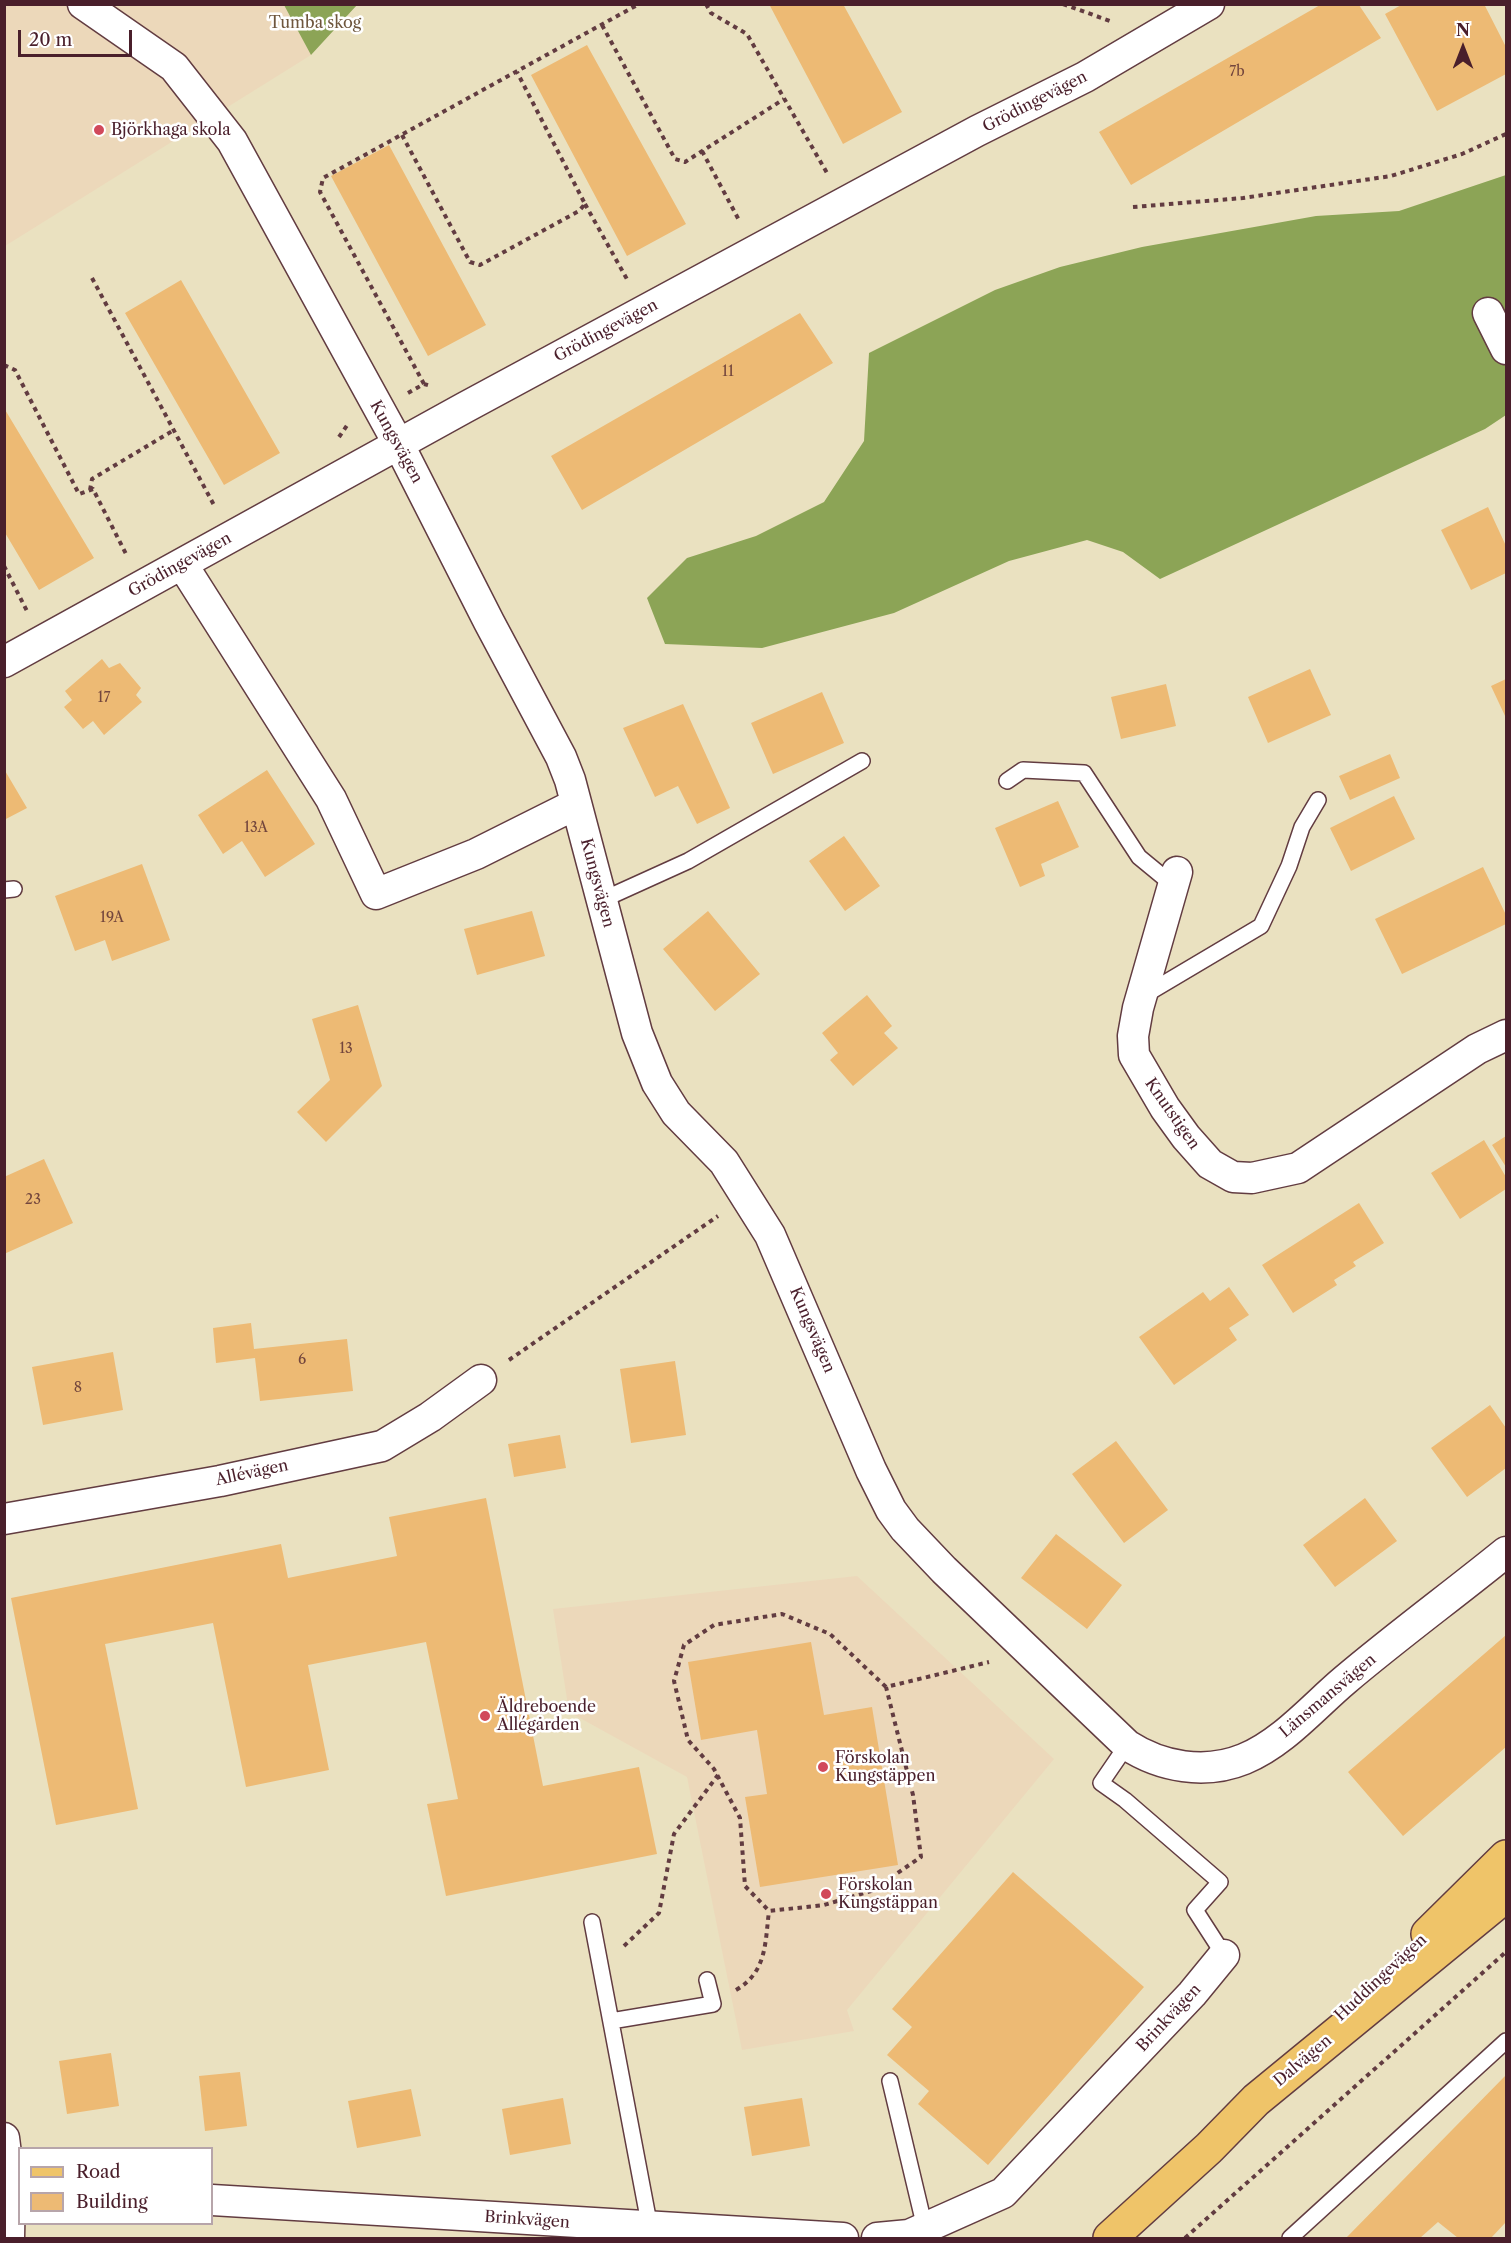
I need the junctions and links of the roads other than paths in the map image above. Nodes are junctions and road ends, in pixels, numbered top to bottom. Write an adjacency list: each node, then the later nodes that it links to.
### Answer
1 (84, 4): 5 (street, Kungsvägen)
2 (1209, 4): 5 (street, Grödingevägen)
3 (1488, 313): 4 (street)
4 (1506, 349)
5 (399, 445): 6 (street, Grödingevägen); 11 (street, Kungsvägen)
6 (182, 564): 7 (street, Grödingevägen); 11 (street)
7 (4, 662)
8 (862, 761): 13 (lane)
9 (1007, 781): 12 (lane)
10 (1318, 800): 14 (lane)
11 (576, 804): 13 (street, Kungsvägen)
12 (1175, 878): 14 (street, Knutstigen)
13 (602, 900): 19 (street, Kungsvägen)
14 (1141, 998): 15 (street, Knutstigen)
15 (1506, 1035)
16 (481, 1380): 17 (street, Allévägen)
17 (4, 1519)
18 (1506, 1552): 19 (street, Länsmansvägen)
19 (1127, 1745): 23 (lane, Brinkvägen)
20 (1506, 1857): 28 (main road, Huddingevägen)
21 (1506, 1895): 28 (main road, Dalvägen)
22 (592, 1922): 25 (lane)
23 (1224, 1955): 33 (street, Brinkvägen)
24 (707, 1980): 25 (lane)
25 (611, 2021): 32 (lane)
26 (1506, 2041): 38 (lane)
27 (890, 2081): 33 (lane)
28 (1256, 2100): 37 (main road, Dalvägen)
29 (4, 2138): 30 (street)
30 (11, 2185): 34 (street)
31 (213, 2200): 32 (street, Brinkvägen)
32 (650, 2228): 35 (street, Brinkvägen)
33 (924, 2228): 36 (street, Brinkvägen)
34 (9, 2238)
35 (843, 2238)
36 (878, 2238)
37 (1110, 2238)
38 (1290, 2238)

